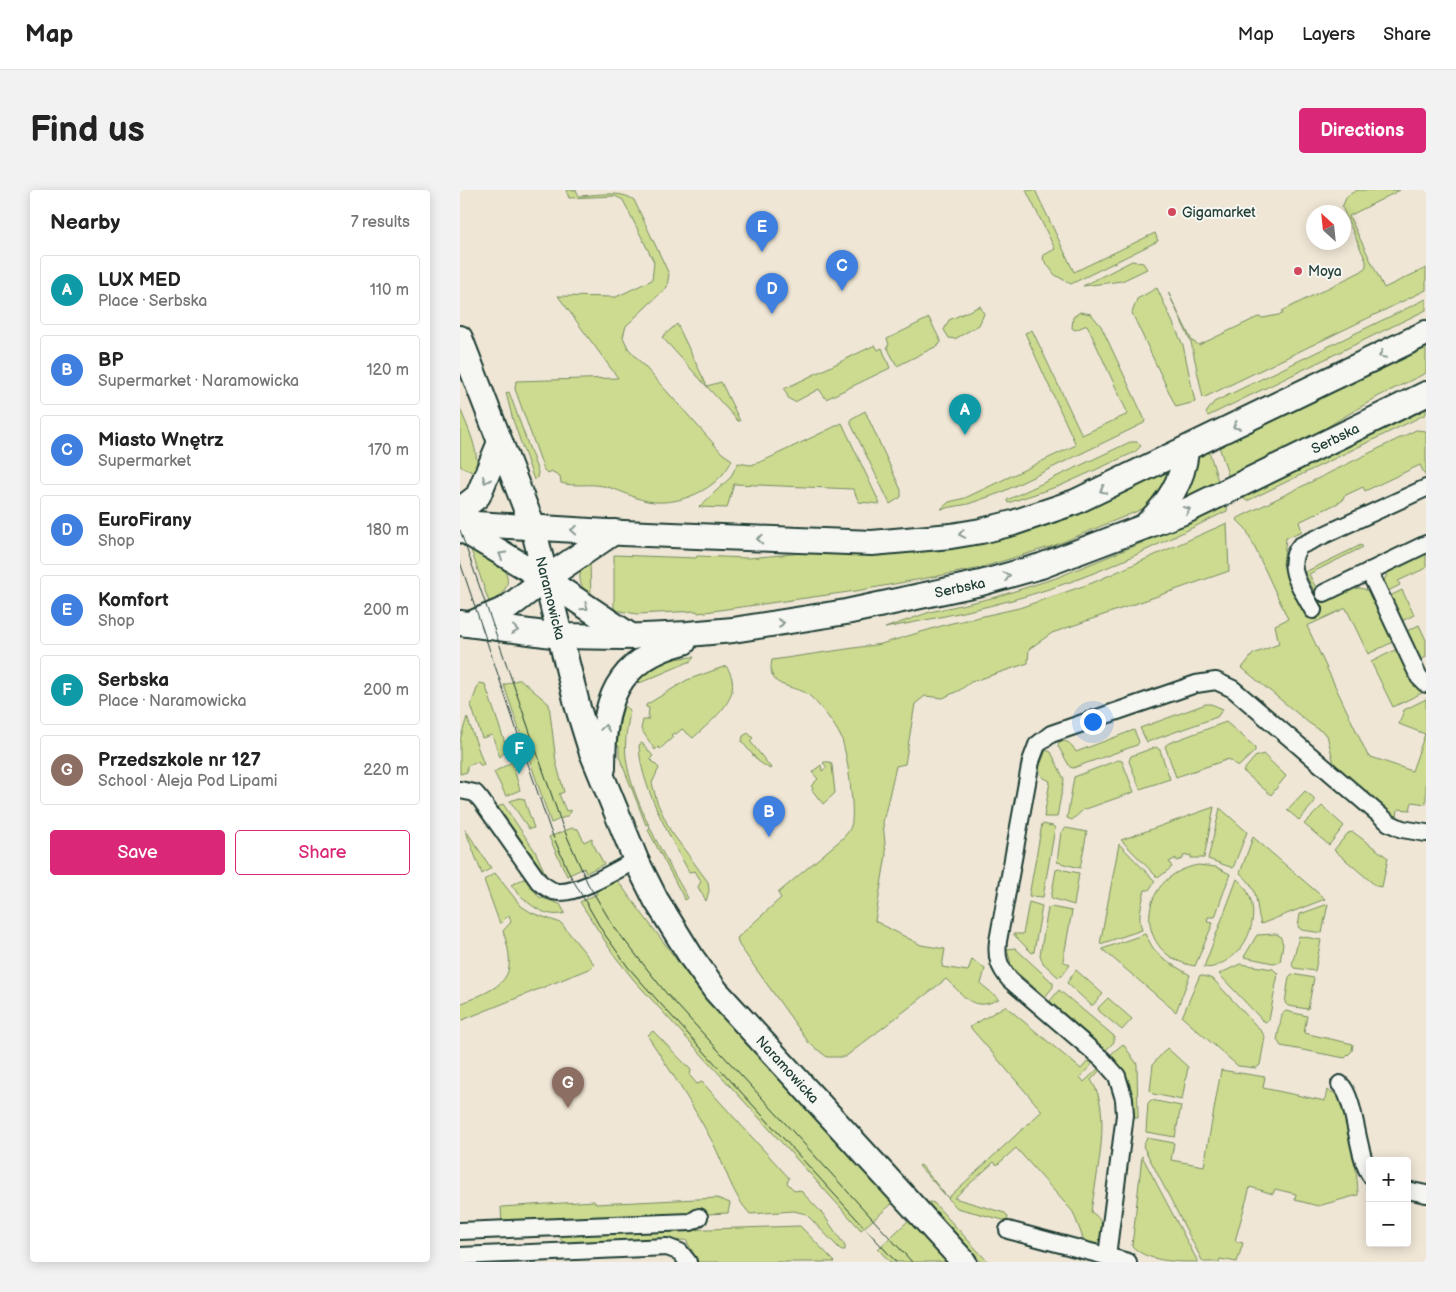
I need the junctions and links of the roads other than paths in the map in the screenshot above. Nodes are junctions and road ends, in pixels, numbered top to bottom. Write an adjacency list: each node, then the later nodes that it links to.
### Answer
1 (1426, 333): 5 (street, one-way to 5)
2 (460, 338): 4 (street, Naramowicka)
3 (1426, 394): 11 (street, Serbska, one-way to 3)
4 (500, 442): 7 (street, one-way to 7); 9 (street, Naramowicka)
5 (1186, 451): 11 (street); 12 (street, one-way to 12)
6 (1426, 488): 17 (street)
7 (460, 510)
8 (460, 523): 9 (street)
9 (533, 527): 12 (street, one-way to 9); 15 (street, Naramowicka)
10 (460, 528): 15 (street, one-way to 10)
11 (1142, 528): 19 (street, Serbska, one-way to 11)
12 (614, 532): 15 (street)
13 (1426, 544): 14 (street)
14 (1369, 571): 16 (street); 22 (street)
15 (545, 579): 18 (street); 20 (street, Naramowicka); 21 (street, one-way to 21)
16 (1324, 593)
17 (1313, 610)
18 (465, 624): 20 (street, Serbska, one-way to 20)
19 (733, 630): 21 (street, Serbska); 23 (street, one-way to 19)
20 (560, 636): 21 (street, Serbska); 23 (street, Naramowicka)
21 (632, 637)
22 (1426, 684)
23 (603, 777): 26 (street, Naramowicka)
24 (460, 790): 26 (street)
25 (1426, 833): 37 (street)
26 (636, 860): 39 (street, Naramowicka)
27 (1340, 1084): 28 (street)
28 (1366, 1166)
29 (1411, 1191): 30 (street)
30 (1426, 1194)
31 (699, 1217): 32 (street)
32 (489, 1230): 34 (street); 35 (street)
33 (1008, 1230): 37 (street)
34 (460, 1232)
35 (499, 1254): 36 (street); 38 (street)
36 (460, 1256)
37 (1107, 1256): 40 (street)
38 (688, 1262)
39 (964, 1262)
40 (1128, 1262)

